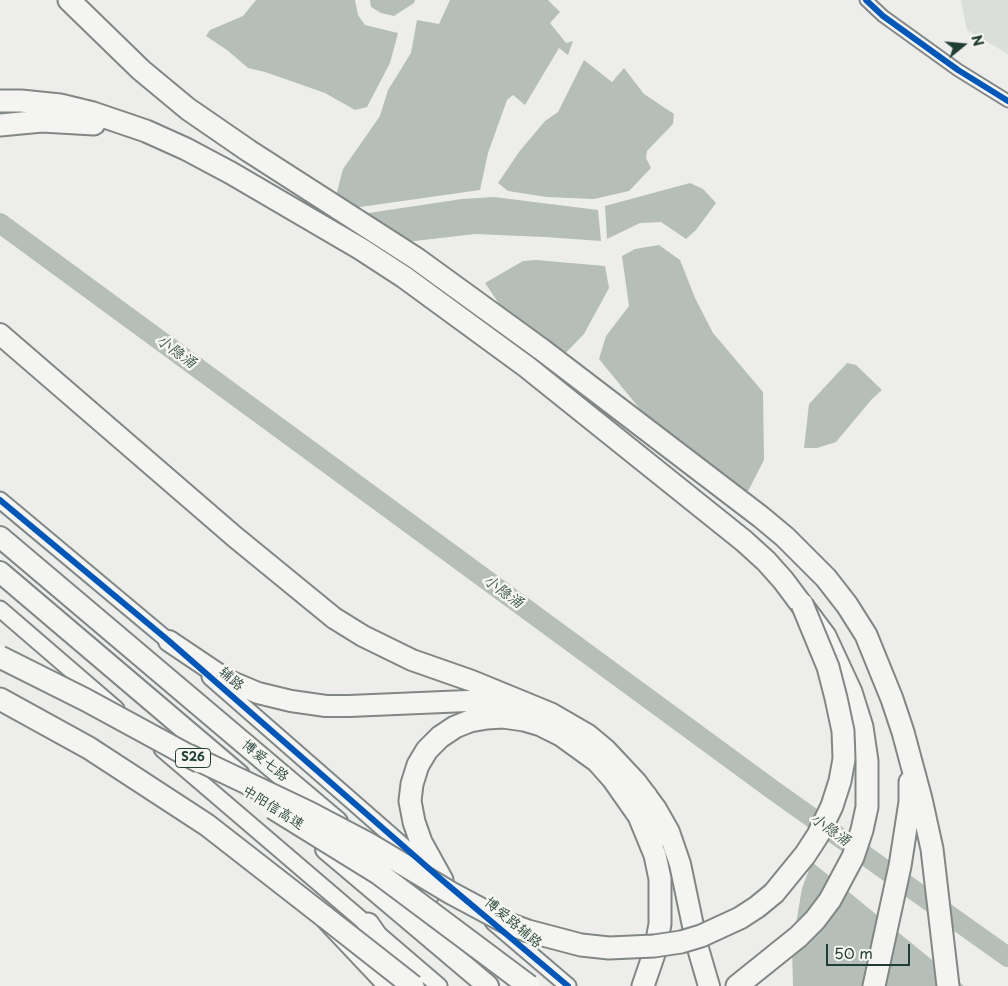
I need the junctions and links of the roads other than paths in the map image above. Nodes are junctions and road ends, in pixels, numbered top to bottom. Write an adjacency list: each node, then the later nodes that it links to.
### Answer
1 (69, 0): 4 (highway)
2 (80, 0): 4 (highway)
3 (866, 0): 6 (street)
4 (113, 42): 19 (highway)
5 (0, 101): 8 (highway)
6 (1008, 101)
7 (0, 125): 8 (highway)
8 (146, 131): 13 (highway)
9 (0, 334): 18 (highway)
10 (0, 500): 15 (street, 辅路)
11 (0, 537): 30 (highway, 博爱七路)
12 (0, 572): 29 (highway, 博爱七路)
13 (802, 604): 20 (highway, bridge); 33 (highway, bridge)
14 (0, 609): 24 (street)
15 (169, 641): 18 (highway); 22 (street, 辅路)
16 (0, 658): 20 (highway, 中阳信高速 / S26, bridge)
17 (0, 699): 23 (highway)
18 (538, 708): 21 (highway)
19 (903, 732): 34 (highway); 35 (highway)
20 (188, 755): 30 (highway, 中阳信高速 / S26, bridge)
21 (646, 796): 25 (highway); 32 (highway)
22 (442, 880): 25 (highway); 31 (street, 博爱路辅路)
23 (325, 917): 26 (highway, bridge); 27 (highway, bridge)
24 (368, 924): 27 (highway); 28 (street)
25 (652, 982)
26 (390, 986)
27 (411, 986)
28 (438, 986)
29 (488, 986)
30 (529, 986)
31 (568, 986)
32 (709, 986)
33 (737, 986)
34 (874, 986)
35 (948, 986)

